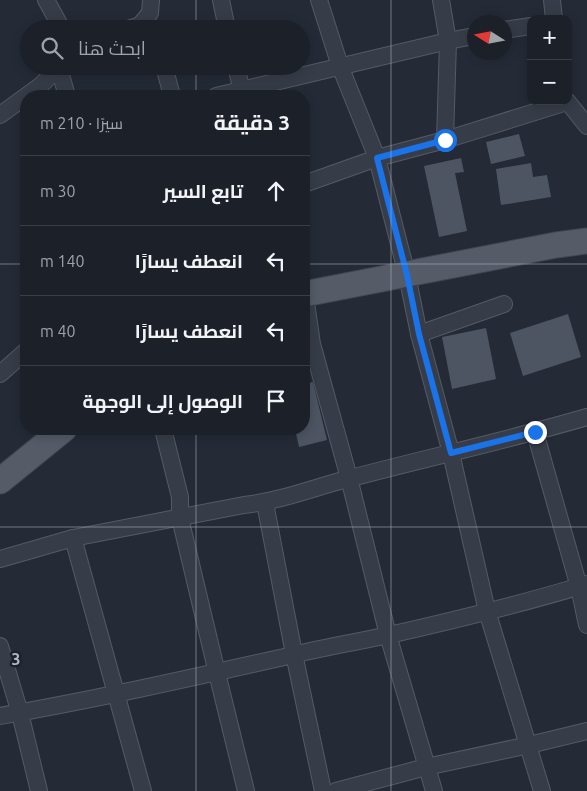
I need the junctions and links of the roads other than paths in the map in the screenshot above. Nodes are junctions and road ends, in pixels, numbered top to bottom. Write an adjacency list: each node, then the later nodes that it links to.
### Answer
1 (46, 0): 7 (street)
2 (221, 0): 8 (street)
3 (319, 0): 13 (street)
4 (441, 0): 12 (street)
5 (552, 0): 6 (street)
6 (554, 15)
7 (57, 20)
8 (226, 20)
9 (527, 27): 10 (street)
10 (512, 29)
11 (467, 37): 12 (street)
12 (448, 41): 13 (street); 30 (street)
13 (340, 66): 14 (street); 31 (street)
14 (310, 74)
15 (51, 75): 20 (street)
16 (61, 75): 21 (street)
17 (166, 75): 22 (street)
18 (238, 75): 23 (street)
19 (307, 75): 24 (street)
20 (34, 90)
21 (65, 90)
22 (170, 90)
23 (241, 90)
24 (253, 90)
25 (20, 100): 28 (street)
26 (557, 105): 30 (street)
27 (570, 105): 29 (street)
28 (1, 113)
29 (587, 126)
30 (445, 140): 31 (street)
31 (377, 158): 32 (street); 34 (street)
32 (310, 182)
33 (587, 241): 34 (main road)
34 (407, 275): 35 (main road); 38 (street)
35 (310, 292)
36 (504, 304): 38 (street)
37 (310, 331): 46 (street)
38 (419, 334): 45 (street)
39 (20, 356): 40 (street)
40 (0, 374)
41 (587, 417): 42 (street)
42 (535, 432): 45 (street); 52 (street)
43 (57, 435): 47 (main road)
44 (164, 435): 49 (street)
45 (451, 453): 46 (street); 53 (street)
46 (349, 478): 48 (street); 55 (street)
47 (0, 481)
48 (265, 503): 49 (street); 57 (street)
49 (180, 518): 50 (street); 58 (street)
50 (73, 538): 51 (street); 59 (street)
51 (0, 559)
52 (583, 586): 53 (street); 54 (street)
53 (487, 611): 55 (street); 63 (street)
54 (587, 625)
55 (388, 636): 57 (street); 64 (street)
56 (0, 646): 60 (street)
57 (294, 654): 58 (street); 68 (street)
58 (217, 673): 59 (street); 67 (street)
59 (116, 694): 60 (street); 66 (street)
60 (20, 713): 61 (street); 65 (street)
61 (0, 716)
62 (587, 731): 63 (street)
63 (529, 745): 64 (street); 71 (street)
64 (426, 767): 69 (street); 70 (street)
65 (39, 791)
66 (143, 791)
67 (246, 791)
68 (324, 791)
69 (336, 791)
70 (434, 791)
71 (542, 791)

